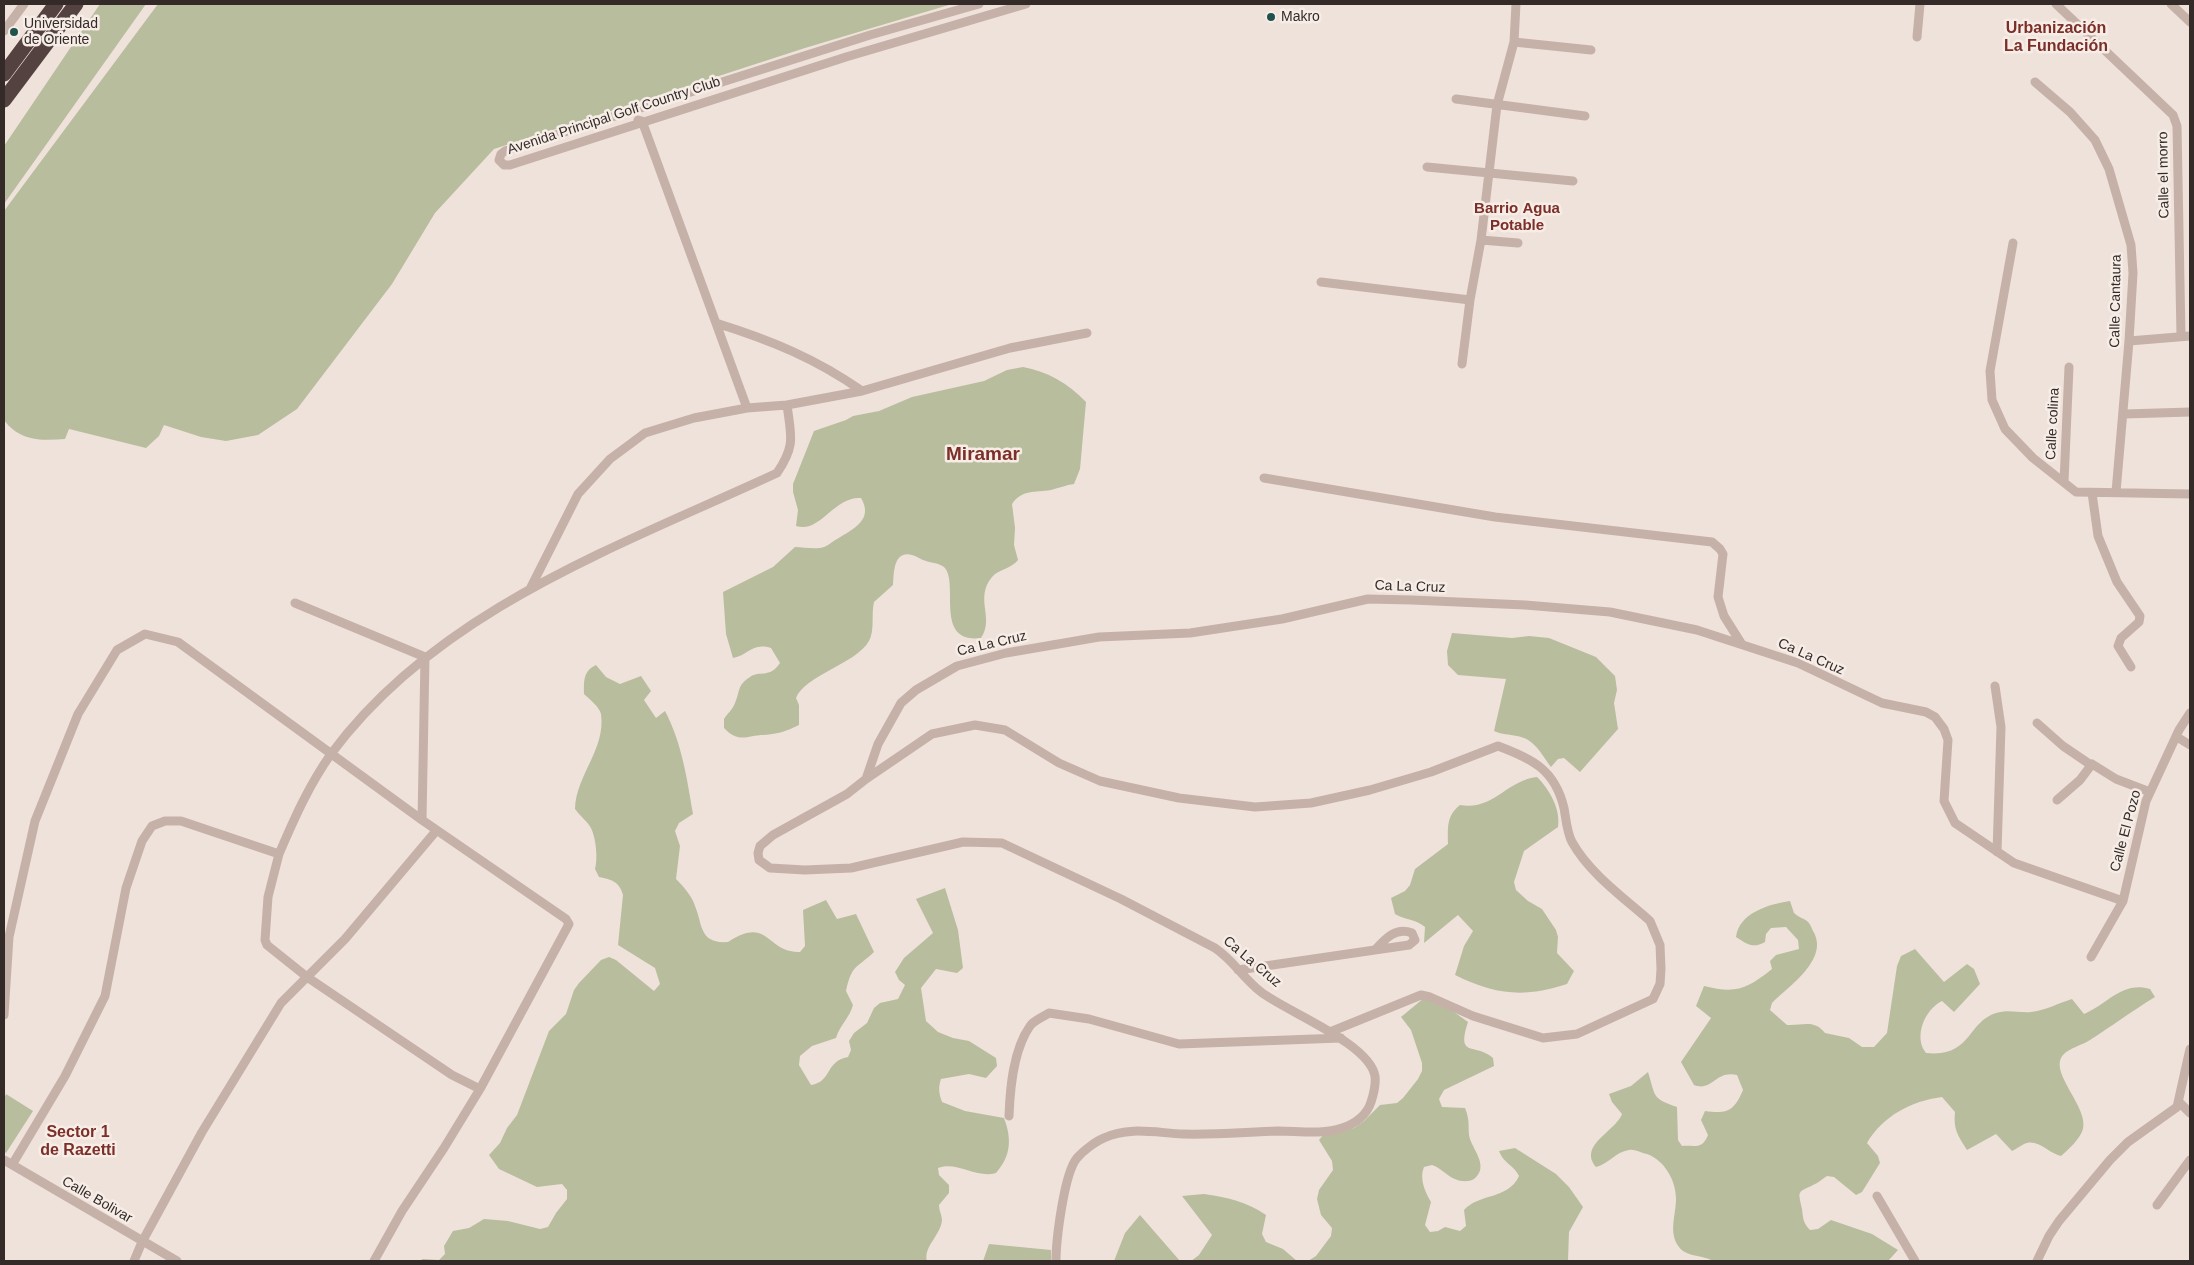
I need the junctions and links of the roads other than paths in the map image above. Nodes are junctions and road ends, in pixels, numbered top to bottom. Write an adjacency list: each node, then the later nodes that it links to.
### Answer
1 (24, 4): 11 (street)
2 (56, 4): 15 (highway)
3 (76, 4): 18 (highway)
4 (980, 4): 20 (street, Avenida Principal Golf Country Club)
5 (1026, 4): 22 (street, Avenida Principal Golf Country Club)
6 (1516, 4): 13 (street)
7 (1920, 4): 12 (street)
8 (2056, 4): 33 (street, Calle el morro)
9 (2171, 4): 10 (street)
10 (2190, 22)
11 (4, 31)
12 (1917, 37)
13 (1514, 42): 14 (street); 19 (street)
14 (1591, 50)
15 (4, 74)
16 (2035, 82): 34 (street, Calle Cantaura)
17 (1456, 99): 19 (street)
18 (4, 100)
19 (1497, 105): 21 (street); 24 (street)
20 (622, 115): 22 (street); 22 (street, Avenida Principal Golf Country Club)
21 (1585, 116)
22 (642, 121): 31 (street)
23 (1428, 166): 24 (street)
24 (1488, 172): 25 (street); 26 (street)
25 (1574, 181)
26 (1481, 240): 27 (street); 30 (street)
27 (1518, 242)
28 (2013, 243): 43 (street)
29 (1321, 282): 30 (street)
30 (1470, 300): 35 (street)
31 (716, 323): 37 (street); 39 (street)
32 (1086, 333): 37 (street)
33 (2186, 336): 34 (street)
34 (2129, 340): 41 (street, Calle Cantaura)
35 (1462, 364)
36 (2069, 367): 43 (street, Calle colina)
37 (862, 391): 38 (street)
38 (786, 405): 39 (street); 47 (street)
39 (747, 408): 47 (street)
40 (2190, 412): 41 (street)
41 (2125, 414): 44 (street, Calle Cantaura)
42 (1264, 478): 49 (street)
43 (2064, 482): 45 (street)
44 (2116, 492): 45 (street); 46 (street)
45 (2092, 493): 51 (street)
46 (2190, 494)
47 (531, 587): 50 (street)
48 (295, 603): 50 (street)
49 (1741, 643): 59 (street, Ca La Cruz); 64 (street, Ca La Cruz)
50 (425, 657): 57 (street); 62 (street)
51 (2130, 667)
52 (1995, 686): 64 (street)
53 (2190, 713): 55 (street, Calle El Pozo)
54 (2038, 723): 58 (street)
55 (2177, 737): 56 (street); 60 (street, Calle El Pozo)
56 (2190, 745)
57 (331, 754): 62 (street); 65 (street); 71 (street)
58 (2090, 765): 60 (street); 61 (street)
59 (866, 779): 69 (street, Ca La Cruz); 72 (street)
60 (2150, 792): 66 (street, Calle El Pozo)
61 (2057, 800)
62 (422, 820): 63 (street)
63 (436, 831): 70 (street); 75 (street)
64 (1997, 852): 66 (street, Ca La Cruz)
65 (279, 854): 70 (street); 80 (street)
66 (2122, 901): 68 (street, Calle El Pozo)
67 (1375, 950): 69 (street)
68 (2091, 958)
69 (1238, 970): 72 (street, Ca La Cruz)
70 (307, 977): 75 (street); 84 (street)
71 (4, 1015)
72 (1330, 1032): 73 (street, Ca La Cruz)
73 (1341, 1038): 78 (street); 88 (street, Ca La Cruz)
74 (2190, 1049): 76 (street)
75 (480, 1089): 87 (street)
76 (2179, 1102): 77 (street); 90 (street)
77 (2190, 1113)
78 (1009, 1116)
79 (2190, 1160): 83 (street)
80 (8, 1163): 81 (street); 84 (street, Calle Bolivar)
81 (4, 1173)
82 (1877, 1196): 89 (street)
83 (2157, 1206)
84 (142, 1242): 85 (street); 86 (street, Calle Bolivar)
85 (134, 1261)
86 (177, 1261)
87 (374, 1261)
88 (1056, 1261)
89 (1915, 1261)
90 (2037, 1261)

